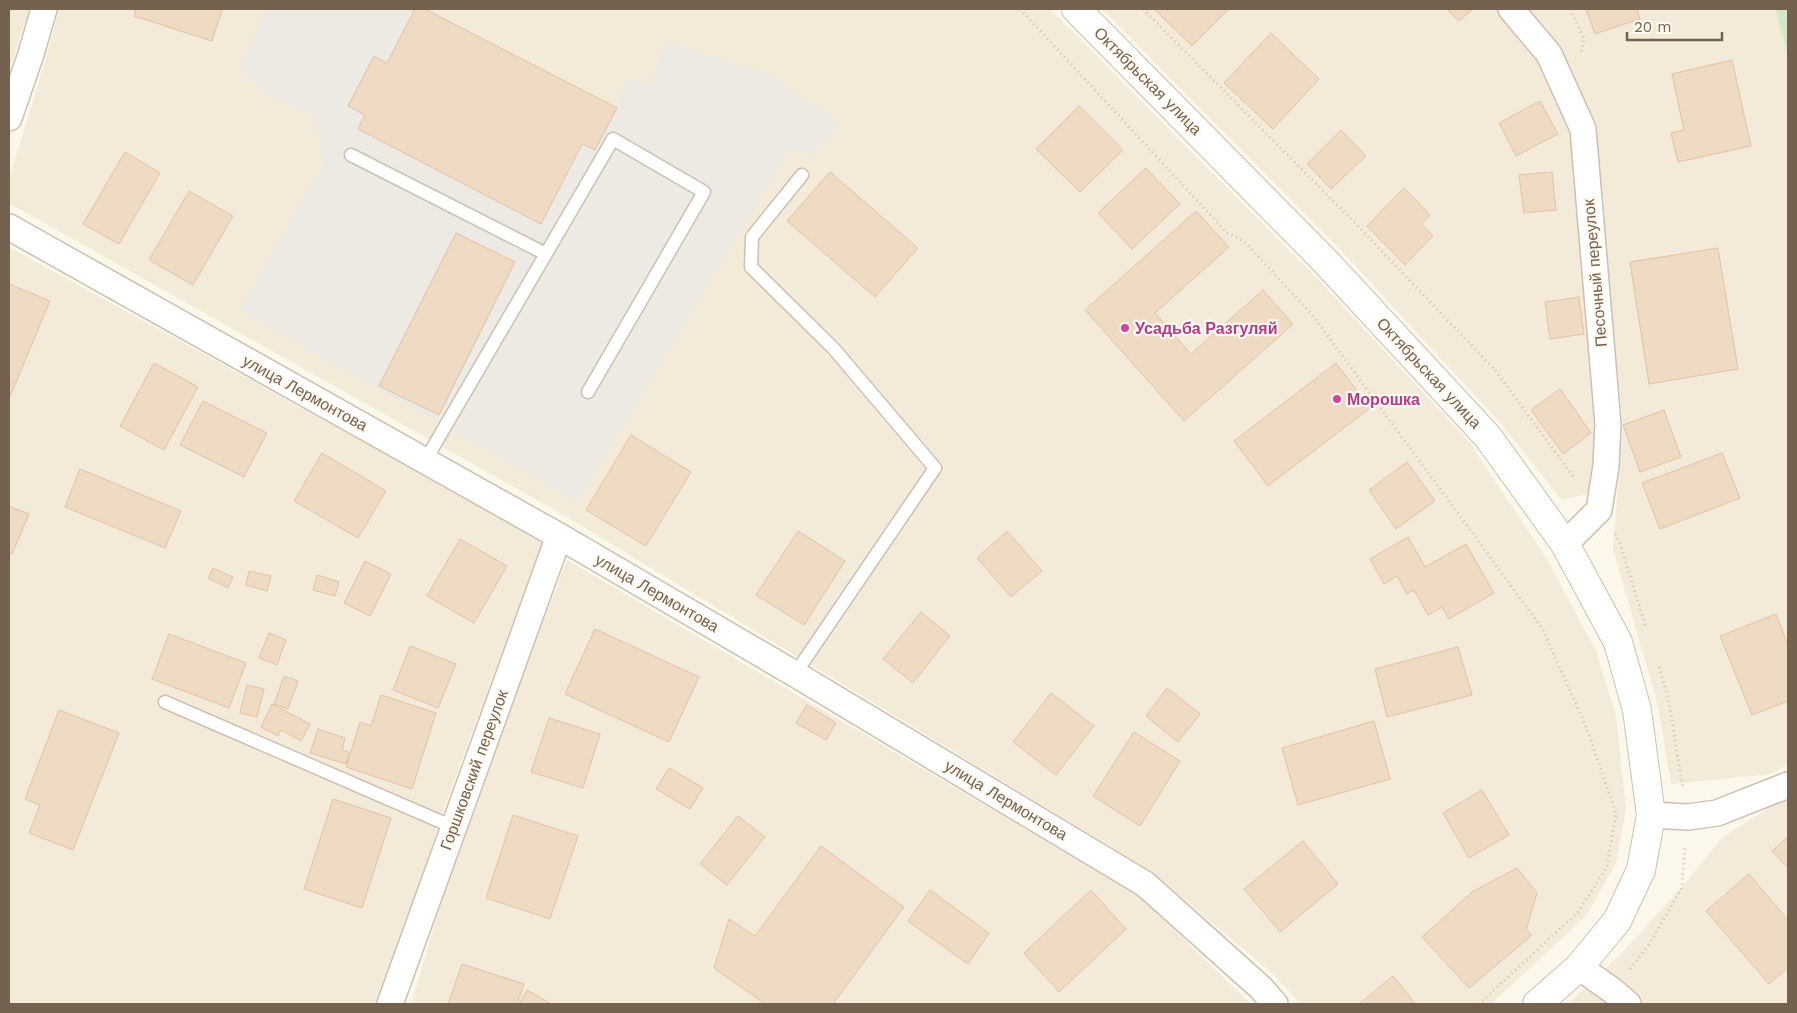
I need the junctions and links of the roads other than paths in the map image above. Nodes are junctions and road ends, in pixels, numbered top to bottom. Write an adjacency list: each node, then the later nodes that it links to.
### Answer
1 (44, 9): 4 (street)
2 (1076, 9): 12 (street, Октябрьская улица)
3 (1511, 9): 12 (street, Песочный переулок)
4 (9, 118)
5 (350, 155): 8 (lane)
6 (802, 175): 13 (lane)
7 (9, 227): 10 (street, улица Лермонтова)
8 (546, 254): 9 (lane); 10 (lane)
9 (588, 392)
10 (425, 461): 11 (street, улица Лермонтова)
11 (558, 536): 13 (street, улица Лермонтова); 17 (street, Горшковский переулок)
12 (1565, 544): 16 (street, Октябрьская улица)
13 (796, 674): 20 (street, улица Лермонтова)
14 (165, 702): 17 (lane)
15 (1788, 785): 16 (street)
16 (1651, 815): 18 (street, Октябрьская улица)
17 (453, 827): 19 (street, Горшковский переулок)
18 (1579, 967): 21 (street, Октябрьская улица); 22 (street)
19 (390, 1004)
20 (1275, 1004)
21 (1538, 1004)
22 (1628, 1004)

